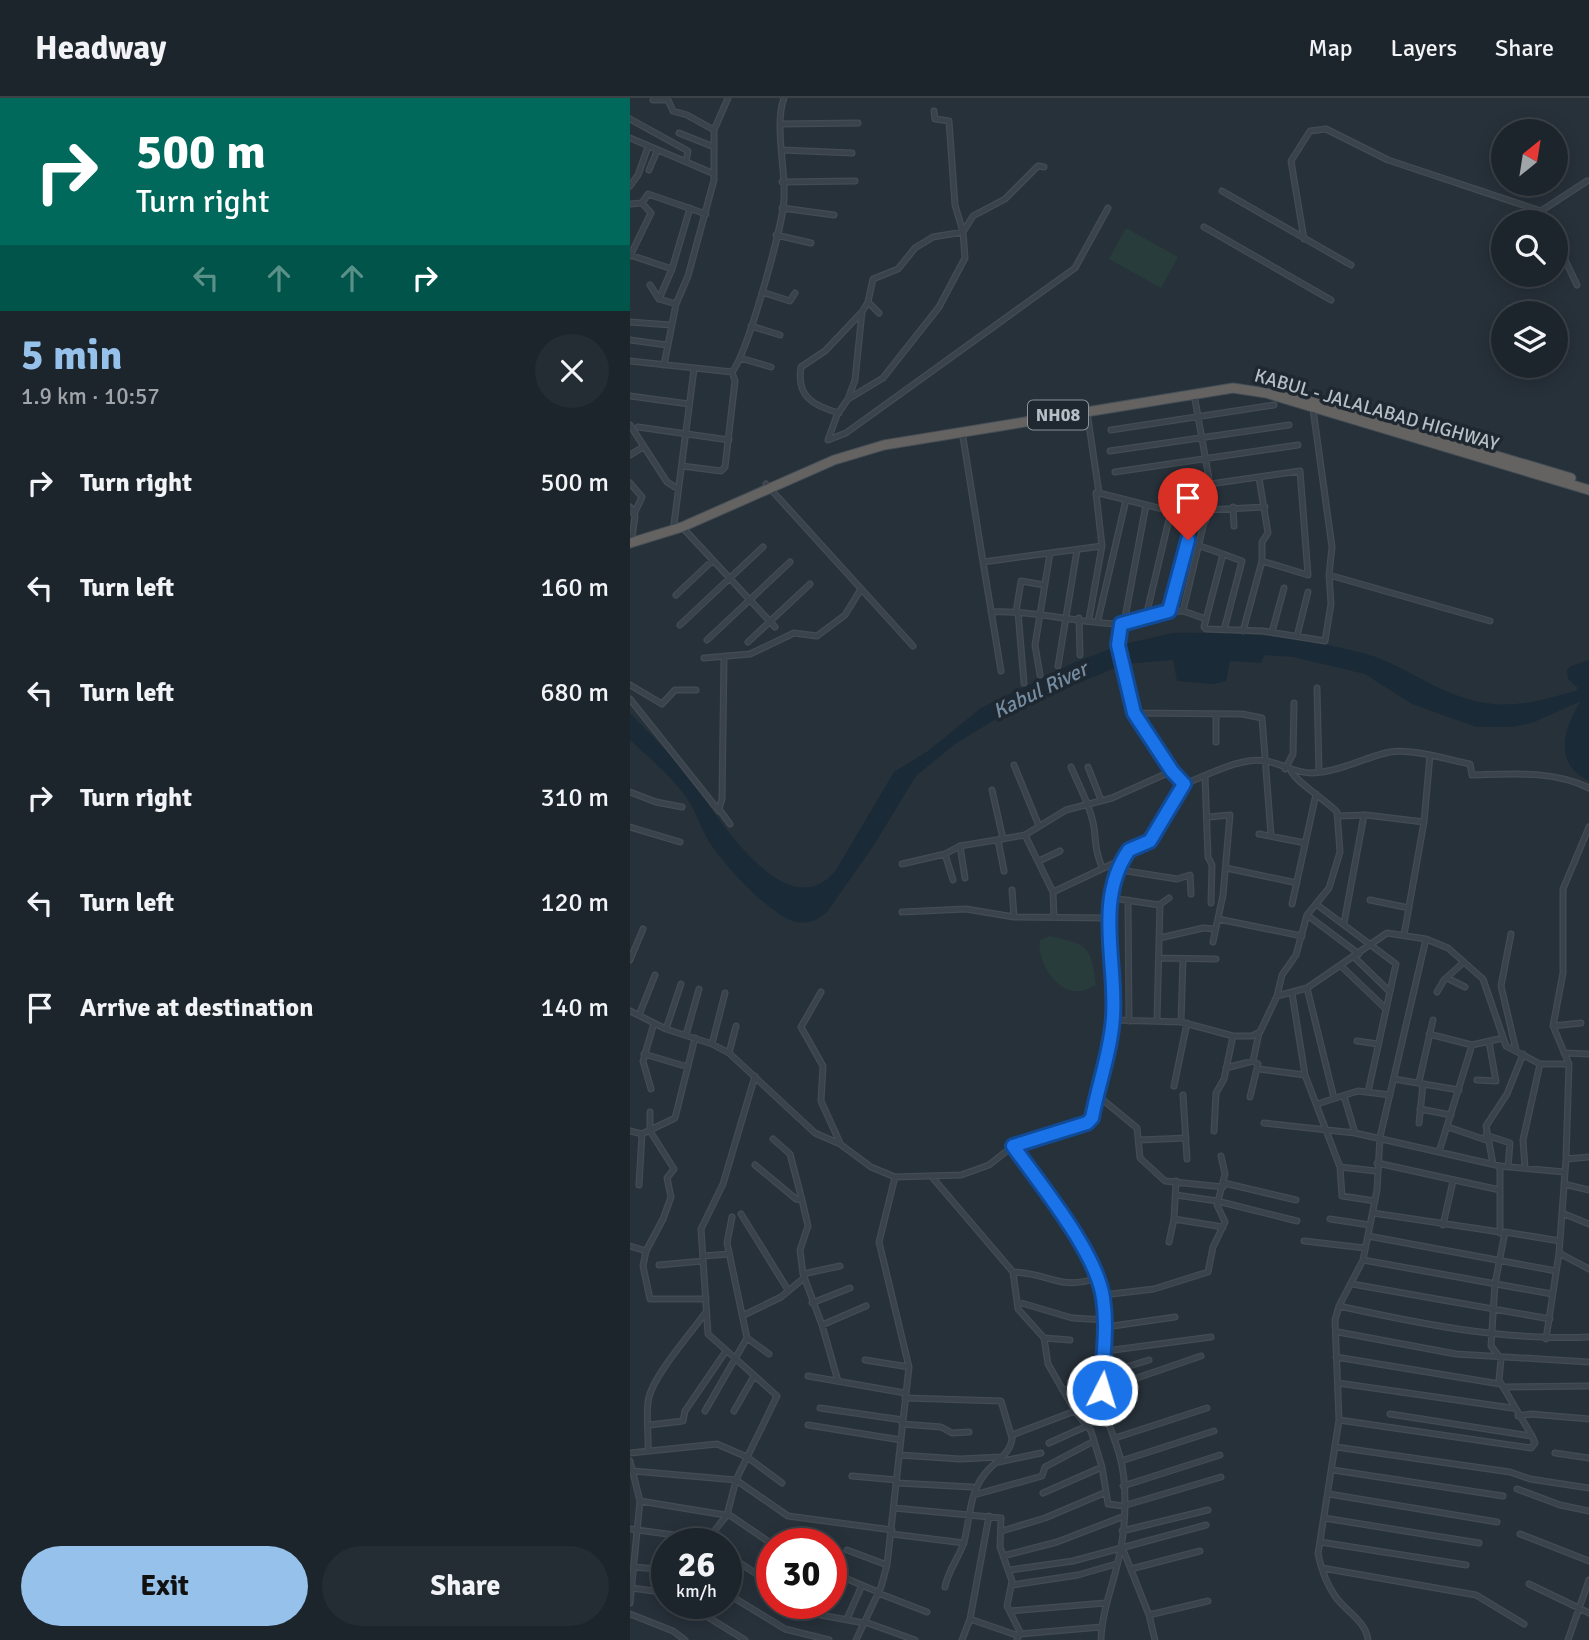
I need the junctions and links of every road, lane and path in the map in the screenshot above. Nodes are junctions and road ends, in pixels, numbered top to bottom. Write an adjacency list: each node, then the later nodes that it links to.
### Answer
1 (728, 98): 8 (street)
2 (784, 98): 7 (street)
3 (653, 100): 8 (street)
4 (934, 111): 35 (street)
5 (630, 119): 16 (street)
6 (858, 123): 7 (street)
7 (782, 124): 13 (street)
8 (714, 130): 12 (street)
9 (679, 133): 12 (street)
10 (630, 138): 11 (street)
11 (648, 147): 14 (street); 23 (street)
12 (714, 147): 19 (street)
13 (782, 150): 15 (street); 22 (street)
14 (657, 151): 16 (street); 18 (street)
15 (852, 153)
16 (686, 162): 19 (street)
17 (1044, 167): 35 (street)
18 (649, 170)
19 (712, 173): 32 (street)
20 (855, 181): 22 (street)
21 (1587, 181): 31 (street)
22 (782, 182): 28 (street)
23 (630, 186)
24 (1222, 191): 37 (street)
25 (642, 203): 26 (street); 27 (street); 39 (street)
26 (630, 204)
27 (690, 208): 32 (street); 42 (street)
28 (782, 208): 33 (street); 36 (street)
29 (1108, 208): 72 (street)
30 (1538, 210): 37 (street)
31 (1543, 210)
32 (706, 214): 50 (street)
33 (834, 215)
34 (1203, 227): 48 (street)
35 (962, 232): 49 (street); 67 (street)
36 (775, 235): 38 (street); 45 (street)
37 (1304, 239): 40 (street)
38 (811, 243)
39 (630, 255): 42 (street)
40 (1351, 265)
41 (1568, 266): 44 (street)
42 (672, 269): 47 (street)
43 (650, 285): 47 (street)
44 (1577, 285)
45 (762, 292): 46 (street); 55 (street)
46 (795, 293)
47 (659, 299): 50 (street)
48 (1331, 300)
49 (868, 302): 51 (street); 52 (street)
50 (677, 304): 54 (street)
51 (862, 313): 67 (street); 72 (street)
52 (879, 313)
53 (630, 322): 54 (street)
54 (671, 325): 58 (street)
55 (751, 326): 56 (street); 59 (street)
56 (780, 335)
57 (630, 340): 58 (street)
58 (667, 345): 61 (street)
59 (740, 358): 62 (street); 64 (street)
60 (630, 361): 61 (street)
61 (664, 365): 63 (street)
62 (771, 368)
63 (694, 369): 64 (street); 68 (street)
64 (732, 372): 81 (street)
65 (1194, 393): 70 (highway, KABUL - JALALABAD HIGHWAY / NH08); 71 (highway, KABUL - JALALABAD HIGHWAY / NH08); 73 (street)
66 (630, 396): 68 (street)
67 (848, 399): 72 (street)
68 (689, 404): 79 (street)
69 (1274, 405): 73 (street)
70 (1086, 408): 78 (highway, KABUL - JALALABAD HIGHWAY / NH08); 82 (highway, KABUL - JALALABAD HIGHWAY / NH08); 94 (highway, KABUL - JALALABAD HIGHWAY / NH08); 97 (street)
71 (1313, 408): 82 (highway, KABUL - JALALABAD HIGHWAY / NH08); 121 (street)
72 (839, 413)
73 (1198, 418): 77 (street); 80 (street)
74 (630, 425): 84 (street)
75 (1289, 425): 80 (street)
76 (638, 427): 79 (street)
77 (1111, 430)
78 (962, 431): 94 (highway, KABUL - JALALABAD HIGHWAY / NH08); 120 (street)
79 (685, 435): 81 (street); 88 (street)
80 (1202, 438): 85 (street); 87 (street)
81 (729, 440): 88 (street)
82 (1437, 441): 91 (highway, KABUL - JALALABAD HIGHWAY / NH08)
83 (1298, 445): 87 (street)
84 (643, 447): 86 (street); 95 (street)
85 (1110, 452)
86 (630, 455)
87 (1206, 460): 89 (street); 90 (street)
88 (682, 466): 95 (street)
89 (1115, 472)
90 (1259, 478): 102 (street); 118 (street)
91 (1570, 481): 93 (highway, KABUL - JALALABAD HIGHWAY / NH08); 96 (highway, KABUL - JALALABAD HIGHWAY / NH08)
92 (630, 483): 104 (street)
93 (1589, 483)
94 (767, 486): 108 (highway, KABUL - JALALABAD HIGHWAY / NH08); 126 (street)
95 (678, 489): 108 (street)
96 (1589, 489)
97 (1099, 493): 98 (street); 111 (street)
98 (1126, 500): 99 (street); 141 (street)
99 (1146, 505): 103 (street); 143 (street)
100 (630, 506): 104 (street)
101 (1233, 507): 102 (street); 106 (street); 109 (street)
102 (1265, 507): 118 (street)
103 (1171, 511): 105 (street); 135 (street)
104 (634, 514): 107 (street)
105 (1193, 517): 106 (street); 130 (street)
106 (1206, 520): 112 (street)
107 (632, 524): 110 (street)
108 (678, 525): 110 (highway, KABUL - JALALABAD HIGHWAY / NH08); 117 (street)
109 (1234, 526)
110 (631, 540)
111 (1102, 546): 114 (street); 139 (street)
112 (1200, 546): 116 (street); 131 (street)
113 (763, 547): 122 (street)
114 (1077, 550): 115 (street); 136 (street)
115 (1050, 553): 120 (street); 124 (street)
116 (1223, 554): 138 (street); 146 (street)
117 (712, 561): 122 (street); 128 (street)
118 (1262, 561): 147 (street)
119 (790, 562): 129 (street)
120 (983, 562): 132 (street)
121 (1329, 575): 142 (street); 149 (street)
122 (729, 578): 129 (street); 144 (street)
123 (810, 583): 140 (street)
124 (1044, 584): 133 (street); 134 (street)
125 (1283, 588): 148 (street)
126 (861, 589): 152 (street); 155 (street)
127 (1308, 592): 149 (street)
128 (676, 596)
129 (749, 600): 140 (street); 150 (street)
130 (1169, 611): 131 (street); 135 (street)
131 (1183, 611): 138 (street)
132 (991, 612): 133 (street); 157 (street)
133 (1017, 612): 134 (street); 159 (street)
134 (1038, 614): 136 (street); 158 (street)
135 (1146, 616): 143 (street)
136 (1063, 617): 137 (street); 156 (street)
137 (1079, 618): 139 (street); 153 (street)
138 (1206, 619): 146 (street)
139 (1089, 620): 141 (street)
140 (770, 621): 145 (street); 151 (street)
141 (1098, 621): 143 (street)
142 (1490, 621)
143 (1122, 623): 165 (street)
144 (680, 625)
145 (775, 627)
146 (1224, 629): 147 (street)
147 (1243, 631): 148 (street)
148 (1272, 632): 149 (street)
149 (1297, 636)
150 (707, 640)
151 (748, 642)
152 (913, 646)
153 (1080, 655)
154 (704, 658): 155 (street)
155 (724, 658): 185 (street)
156 (1058, 666)
157 (1001, 671)
158 (1040, 675)
159 (1024, 682)
160 (630, 685): 162 (street)
161 (1317, 688): 175 (street)
162 (696, 690)
163 (630, 699): 185 (street)
164 (1294, 703): 173 (street)
165 (1134, 713): 166 (street); 174 (street)
166 (1216, 714): 167 (street); 169 (street)
167 (1216, 742)
168 (1430, 755): 175 (street); 178 (street); 189 (street)
169 (1265, 760): 173 (street); 176 (street); 196 (street)
170 (1014, 765): 191 (street)
171 (1071, 767): 183 (street)
172 (1088, 767): 182 (street)
173 (1288, 770): 175 (street); 181 (street)
174 (1172, 771): 177 (street); 182 (street)
175 (1319, 772)
176 (1205, 776): 177 (street); 188 (street)
177 (1184, 784): 203 (street)
178 (1589, 788)
179 (992, 790): 197 (street)
180 (630, 792): 184 (street)
181 (1317, 793): 187 (street); 199 (street)
182 (1101, 800): 183 (street)
183 (1086, 804): 191 (street); 206 (street)
184 (681, 807)
185 (720, 813): 190 (street)
186 (1364, 815): 187 (street); 189 (street); 231 (street)
187 (1338, 816): 223 (street)
188 (1209, 817): 207 (street); 220 (street)
189 (1424, 822): 224 (street)
190 (730, 824)
191 (1039, 826): 195 (street)
192 (630, 827): 198 (street)
193 (1589, 827): 273 (street)
194 (1259, 834): 196 (street)
195 (1025, 835): 197 (street); 204 (street)
196 (1270, 835): 199 (street)
197 (1000, 840): 200 (street); 208 (street)
198 (680, 842)
199 (1305, 843): 212 (street)
200 (960, 846): 202 (street); 210 (street)
201 (1060, 851): 204 (street)
202 (945, 854): 205 (street); 211 (street)
203 (1123, 859): 206 (street); 209 (street)
204 (1038, 861): 214 (street)
205 (901, 864)
206 (1102, 867): 214 (street)
207 (1226, 868): 212 (street); 230 (street)
208 (1004, 870)
209 (1119, 870): 215 (street); 216 (street)
210 (965, 878)
211 (953, 880)
212 (1297, 883): 222 (street)
213 (1012, 890): 227 (street)
214 (1052, 892): 228 (street)
215 (1191, 894)
216 (1112, 898): 218 (street); 229 (street)
217 (1169, 898): 221 (street)
218 (1128, 900): 221 (street); 265 (street)
219 (1370, 900): 224 (street)
220 (1210, 903)
221 (1160, 904): 237 (street)
222 (1292, 904)
223 (1316, 904): 226 (street); 231 (street)
224 (1409, 908): 235 (street)
225 (902, 912): 227 (street)
226 (1307, 915): 236 (street); 241 (street)
227 (1014, 917): 228 (street)
228 (1054, 917): 229 (street)
229 (1108, 918): 264 (street)
230 (1218, 919): 233 (street); 236 (street)
231 (1344, 923): 240 (street)
232 (643, 929): 246 (street)
233 (1216, 929): 237 (street); 239 (street)
234 (1511, 934): 286 (street)
235 (1404, 935): 238 (street); 240 (street)
236 (1302, 936): 260 (street)
237 (1160, 938): 243 (street)
238 (1426, 939): 247 (street); 300 (street)
239 (1213, 942)
240 (1374, 945): 241 (street); 255 (street)
241 (1359, 954): 242 (street)
242 (1354, 957): 248 (street); 255 (street)
243 (1159, 958): 244 (street); 266 (street)
244 (1183, 959): 245 (street); 268 (street)
245 (1216, 959)
246 (630, 960)
247 (1464, 962): 250 (street); 280 (street)
248 (1341, 966): 253 (street); 261 (street)
249 (655, 975): 263 (street)
250 (1447, 978): 252 (street); 257 (street)
251 (681, 984): 274 (street)
252 (1465, 987)
253 (1307, 988): 259 (street); 312 (street)
254 (699, 989): 277 (street)
255 (1389, 991): 261 (street)
256 (821, 992): 331 (street)
257 (1437, 992)
258 (725, 993): 283 (street)
259 (1292, 993): 260 (street); 298 (street)
260 (1277, 996): 275 (street)
261 (1385, 1008): 284 (street)
262 (631, 1013): 263 (street)
263 (639, 1015): 269 (street)
264 (1113, 1020): 265 (street); 307 (street)
265 (1129, 1020): 266 (street)
266 (1157, 1020): 268 (street)
267 (1433, 1020): 276 (street)
268 (1181, 1022): 270 (street)
269 (654, 1023): 274 (street); 288 (street)
270 (1187, 1023): 278 (street); 303 (street)
271 (1580, 1023): 273 (street)
272 (736, 1026): 289 (street)
273 (1553, 1026): 287 (street)
274 (666, 1030): 277 (street)
275 (1260, 1032): 278 (street); 292 (street)
276 (1429, 1034): 285 (street); 302 (street)
277 (686, 1035): 279 (street)
278 (1233, 1036): 296 (street)
279 (695, 1038): 283 (street); 295 (street)
280 (1503, 1038): 282 (street); 286 (street)
281 (1357, 1041): 284 (street)
282 (1489, 1042): 285 (street); 301 (street)
283 (712, 1044): 289 (street)
284 (1378, 1044): 306 (street)
285 (1472, 1045): 305 (street)
286 (1516, 1051): 290 (street)
287 (1564, 1053): 291 (street); 293 (street)
288 (644, 1054): 295 (street); 304 (street)
289 (729, 1054): 299 (street)
290 (1523, 1054): 294 (street); 328 (street)
291 (1589, 1054)
292 (1253, 1061): 296 (street); 297 (street)
293 (1569, 1063): 294 (street); 337 (street)
294 (1540, 1064): 344 (street)
295 (688, 1067): 320 (street)
296 (1226, 1068): 321 (street)
297 (1259, 1069): 298 (street); 311 (street)
298 (1305, 1075): 313 (street)
299 (755, 1076): 331 (street); 382 (street)
300 (1394, 1079): 302 (street); 309 (street)
301 (1477, 1080)
302 (1421, 1083): 305 (street); 314 (street)
303 (1174, 1086)
304 (651, 1089)
305 (1459, 1090): 316 (street)
306 (1368, 1092): 309 (street); 310 (street)
307 (1096, 1095): 330 (street); 332 (street)
308 (1183, 1095): 327 (street)
309 (1390, 1095): 326 (street)
310 (1344, 1096): 312 (street); 323 (street)
311 (1250, 1097)
312 (1334, 1098): 313 (street)
313 (1317, 1104): 322 (street)
314 (1420, 1109): 316 (street); 318 (street)
315 (650, 1112): 320 (street)
316 (1451, 1115): 319 (street)
317 (1264, 1123): 322 (street)
318 (1419, 1123)
319 (1448, 1128): 328 (street); 333 (street)
320 (650, 1131): 325 (street); 379 (street)
321 (1214, 1131)
322 (1328, 1131): 323 (street); 342 (street)
323 (1355, 1133): 326 (street)
324 (631, 1134): 325 (street)
325 (642, 1134): 352 (street)
326 (1380, 1137): 333 (street); 338 (street)
327 (1186, 1138): 330 (street); 336 (street)
328 (1486, 1138): 339 (street); 343 (street)
329 (773, 1139): 357 (street)
330 (1139, 1140): 349 (street)
331 (840, 1144): 348 (street)
332 (1013, 1146): 347 (street); 391 (street)
333 (1439, 1152): 339 (street)
334 (1222, 1156): 353 (street)
335 (1589, 1157): 337 (street)
336 (1187, 1159)
337 (1566, 1159): 346 (street)
338 (1377, 1163): 345 (street); 350 (street)
339 (1493, 1164): 341 (street)
340 (755, 1165): 357 (street)
341 (1500, 1166): 343 (street); 354 (street)
342 (1340, 1167): 345 (street); 360 (street)
343 (1508, 1167): 344 (street)
344 (1525, 1168): 346 (street)
345 (1376, 1171): 360 (street)
346 (1564, 1171): 351 (street)
347 (931, 1176): 348 (street); 389 (street)
348 (895, 1177): 429 (street)
349 (1176, 1181): 353 (street); 356 (street)
350 (1453, 1181): 354 (street); 370 (street)
351 (1564, 1184): 355 (street); 362 (street)
352 (639, 1185)
353 (1224, 1185): 358 (street); 359 (street)
354 (1500, 1190): 372 (street)
355 (1589, 1190)
356 (1175, 1195): 359 (street); 365 (street)
357 (802, 1200): 390 (street)
358 (1296, 1200)
359 (1217, 1201): 367 (street); 371 (street)
360 (1375, 1201): 361 (street)
361 (1373, 1212): 369 (street); 370 (street)
362 (1562, 1213): 368 (street); 375 (street)
363 (741, 1214): 395 (street)
364 (732, 1217): 381 (street)
365 (1174, 1219): 371 (street); 376 (street)
366 (1330, 1219): 369 (street)
367 (1297, 1221)
368 (1589, 1224)
369 (1370, 1225): 373 (street)
370 (1444, 1225): 372 (street)
371 (1223, 1227): 397 (street)
372 (1502, 1234): 375 (street); 384 (street)
373 (1368, 1236): 378 (street); 384 (street)
374 (1304, 1241): 378 (street)
375 (1560, 1241): 380 (street)
376 (1169, 1242)
377 (630, 1246): 379 (street)
378 (1365, 1248): 383 (street)
379 (646, 1251): 398 (street)
380 (1559, 1253): 387 (street); 388 (street)
381 (729, 1254): 382 (street); 405 (street)
382 (703, 1259): 385 (street); 398 (street)
383 (1363, 1260): 392 (street); 393 (street)
384 (1499, 1260): 388 (street); 393 (street)
385 (659, 1265)
386 (840, 1266): 390 (street)
387 (1589, 1269)
388 (1556, 1271): 396 (street)
389 (1013, 1272): 391 (street); 399 (street)
390 (803, 1276): 395 (street); 400 (street)
391 (1098, 1278): 397 (street)
392 (1352, 1284): 402 (street); 403 (street)
393 (1495, 1284): 396 (street); 403 (street)
394 (850, 1288): 400 (street)
395 (788, 1290): 405 (street)
396 (1552, 1294): 407 (street)
397 (1103, 1296): 408 (street)
398 (706, 1299): 404 (street)
399 (1018, 1302): 408 (street); 416 (street)
400 (811, 1303): 409 (street)
401 (866, 1306): 409 (street)
402 (1339, 1306): 411 (street); 412 (street)
403 (1495, 1309): 407 (street); 412 (street)
404 (706, 1311): 419 (street); 451 (street)
405 (744, 1315): 415 (street)
406 (1175, 1317): 410 (street)
407 (1549, 1318): 417 (street)
408 (1106, 1320): 410 (street)
409 (822, 1325): 433 (street)
410 (1106, 1327): 420 (street)
411 (1338, 1332): 423 (street); 424 (street)
412 (1489, 1334): 417 (street); 424 (street)
413 (1211, 1337): 420 (street)
414 (1589, 1337): 417 (street)
415 (747, 1338): 421 (street); 425 (street)
416 (1044, 1338): 418 (street); 437 (street)
417 (1546, 1339)
418 (1070, 1340)
419 (726, 1351): 425 (street); 451 (street)
420 (1106, 1351): 430 (street)
421 (769, 1354)
422 (1201, 1356): 438 (street)
423 (1335, 1357): 434 (street); 435 (street)
424 (1501, 1359): 428 (street); 435 (street)
425 (735, 1360): 431 (street); 443 (street)
426 (865, 1360): 429 (street)
427 (1149, 1360): 430 (street)
428 (1589, 1362)
429 (909, 1367): 439 (street)
430 (1102, 1374): 438 (street)
431 (754, 1376): 444 (street); 469 (street)
432 (808, 1376): 433 (street)
433 (838, 1381): 439 (street)
434 (1338, 1383): 442 (street); 449 (street)
435 (1502, 1385): 436 (street); 442 (street)
436 (1589, 1386)
437 (1061, 1389): 438 (street); 445 (street)
438 (1102, 1390): 458 (street)
439 (905, 1396): 450 (street); 456 (street)
440 (820, 1408): 450 (street)
441 (1207, 1408): 458 (street)
442 (1513, 1409): 447 (street)
443 (705, 1411)
444 (734, 1411)
445 (1075, 1411): 453 (street); 456 (street)
446 (1390, 1414): 457 (street)
447 (1518, 1416): 448 (street); 457 (street)
448 (1589, 1419)
449 (1339, 1420): 457 (street); 462 (street)
450 (903, 1422): 455 (street); 459 (street)
451 (650, 1425): 463 (street)
452 (808, 1426): 459 (street)
453 (1087, 1426): 460 (street); 461 (street)
454 (1213, 1431): 473 (street)
455 (969, 1432)
456 (1012, 1436): 471 (street)
457 (1532, 1436)
458 (1115, 1438): 473 (street)
459 (901, 1440): 467 (street)
460 (1094, 1441): 474 (street); 489 (street)
461 (1049, 1443)
462 (1336, 1447): 475 (street); 484 (street)
463 (648, 1451): 464 (street); 469 (street)
464 (630, 1453)
465 (1041, 1453): 471 (street)
466 (1555, 1453): 470 (street)
467 (900, 1455): 471 (street); 480 (street)
468 (1220, 1455): 482 (street)
469 (747, 1457): 479 (street); 481 (street)
470 (1589, 1458)
471 (1000, 1460): 489 (street)
472 (630, 1461): 476 (street)
473 (1121, 1461): 482 (street)
474 (1102, 1467): 486 (street); 487 (street)
475 (1333, 1470): 488 (street); 490 (street)
476 (634, 1471): 479 (street); 491 (street)
477 (852, 1476): 480 (street)
478 (1221, 1477): 493 (street)
479 (736, 1480): 498 (street); 510 (street)
480 (897, 1481): 483 (street); 494 (street)
481 (782, 1483)
482 (1123, 1486): 493 (street)
483 (972, 1487)
484 (1589, 1488)
485 (1517, 1489): 496 (street)
486 (1043, 1493)
487 (1104, 1493): 493 (street); 508 (street)
488 (1329, 1493): 501 (street); 502 (street)
489 (974, 1495): 497 (street)
490 (1503, 1496)
491 (640, 1502): 492 (street); 498 (street); 504 (street)
492 (630, 1504)
493 (1123, 1506): 500 (street)
494 (894, 1508): 497 (street); 510 (street)
495 (1208, 1510): 509 (street)
496 (1589, 1511)
497 (969, 1514): 499 (street); 514 (street)
498 (727, 1515): 505 (street); 511 (street)
499 (989, 1516): 508 (street); 551 (street)
500 (1122, 1517): 509 (street); 519 (street)
501 (1324, 1518): 513 (street); 515 (street)
502 (1497, 1522)
503 (1206, 1525): 516 (street)
504 (637, 1528): 506 (street); 507 (street); 526 (street)
505 (718, 1528)
506 (630, 1529)
507 (651, 1531)
508 (1002, 1531): 519 (street)
509 (1122, 1531): 516 (street)
510 (892, 1532): 514 (street); 523 (street)
511 (756, 1534)
512 (1520, 1534): 520 (street)
513 (1320, 1542): 522 (street); 524 (street)
514 (964, 1543): 534 (street)
515 (1479, 1543)
516 (1122, 1546): 521 (street); 525 (street); 528 (street)
517 (847, 1550): 523 (street)
518 (1200, 1551): 525 (street)
519 (1003, 1556): 528 (street)
520 (1589, 1561)
521 (1116, 1564): 533 (street); 542 (street)
522 (1466, 1565)
523 (887, 1566): 537 (street)
524 (1321, 1568): 553 (street); 564 (street)
525 (1131, 1569): 548 (street)
526 (632, 1570): 527 (street); 535 (street)
527 (651, 1570)
528 (1010, 1570): 533 (street)
529 (847, 1579): 532 (street)
530 (1589, 1581): 543 (street)
531 (1529, 1584): 543 (street)
532 (862, 1585): 537 (street); 550 (street)
533 (1012, 1585): 544 (street)
534 (945, 1587)
535 (632, 1588): 536 (street); 538 (street)
536 (651, 1590)
537 (878, 1592): 545 (street); 552 (street)
538 (630, 1595): 540 (street)
539 (1208, 1601): 548 (street)
540 (630, 1603)
541 (742, 1603): 558 (street)
542 (1105, 1603): 544 (street); 554 (street)
543 (1579, 1609): 546 (street); 565 (street)
544 (1010, 1611): 555 (street)
545 (927, 1612)
546 (1589, 1613)
547 (630, 1614): 556 (street)
548 (1149, 1615): 563 (street)
549 (711, 1619): 557 (street)
550 (848, 1619): 552 (street)
551 (970, 1619): 555 (street); 561 (street)
552 (864, 1623): 559 (street); 560 (street)
553 (1524, 1624)
554 (1101, 1627): 555 (street); 562 (street)
555 (1019, 1637)
556 (685, 1640)
557 (745, 1640)
558 (829, 1640)
559 (856, 1640)
560 (915, 1640)
561 (962, 1640)
562 (1101, 1640)
563 (1155, 1640)
564 (1368, 1640)
565 (1568, 1640)

